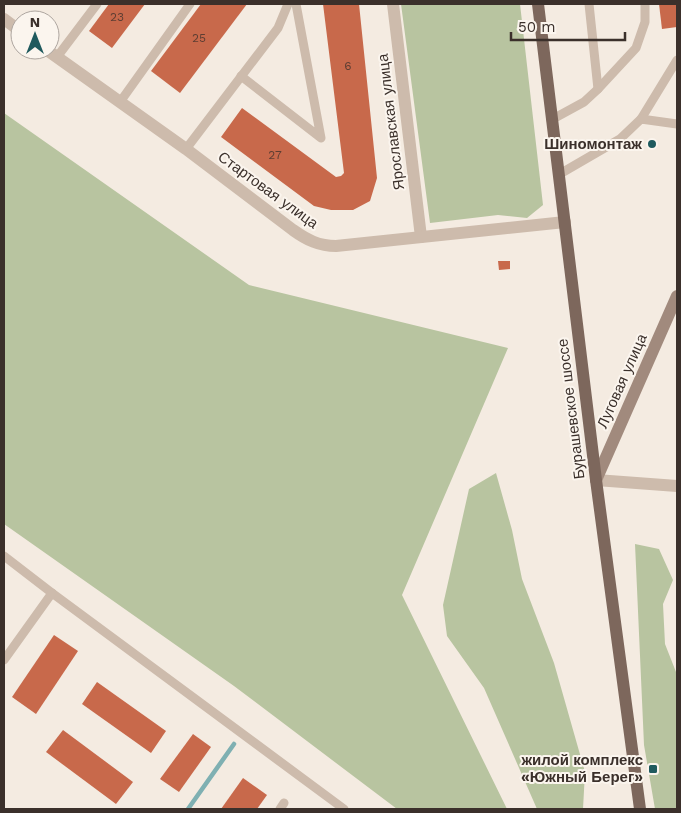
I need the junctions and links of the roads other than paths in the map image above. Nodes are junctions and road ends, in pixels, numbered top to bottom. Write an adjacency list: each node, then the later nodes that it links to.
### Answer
1 (97, 4): 9 (lane)
2 (190, 4): 14 (lane)
3 (288, 4): 12 (lane)
4 (296, 4): 12 (lane)
5 (393, 4): 21 (street, Ярославская улица)
6 (538, 4): 16 (main road, Бурашевское шоссе)
7 (589, 4): 13 (lane)
8 (645, 4): 13 (lane)
9 (60, 45)
10 (60, 60): 14 (street, Стартовая улица)
11 (677, 60): 15 (lane)
12 (241, 76): 18 (lane)
13 (598, 89): 16 (lane)
14 (120, 102): 18 (street, Стартовая улица)
15 (641, 119): 17 (lane); 19 (lane)
16 (551, 120): 19 (main road, Бурашевское шоссе)
17 (677, 124)
18 (186, 149): 21 (street, Стартовая улица)
19 (558, 175): 20 (main road, Бурашевское шоссе)
20 (565, 222): 21 (street, Стартовая улица); 23 (main road, Бурашевское шоссе)
21 (421, 237)
22 (677, 296): 23 (street, Луговая улица)
23 (596, 480): 24 (street); 29 (main road, Бурашевское шоссе)
24 (677, 486)
25 (4, 556): 26 (lane)
26 (52, 593): 27 (lane); 28 (lane)
27 (4, 660)
28 (344, 809)
29 (640, 809)

